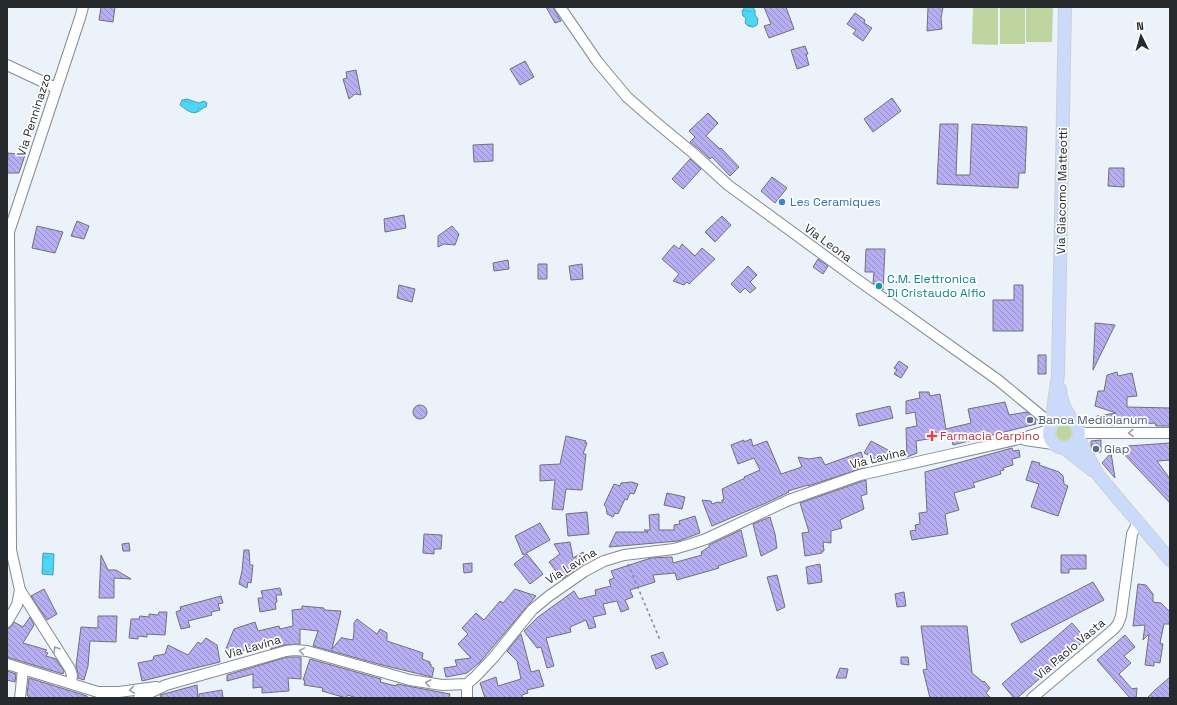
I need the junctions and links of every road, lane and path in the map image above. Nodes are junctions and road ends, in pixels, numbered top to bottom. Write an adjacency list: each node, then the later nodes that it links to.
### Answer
1 (83, 7): 5 (street, Via Penninazzo)
2 (560, 7): 9 (street, Via Leona)
3 (1065, 7): 7 (main road, Via Giacomo Matteotti)
4 (7, 65): 5 (street)
5 (56, 88): 6 (street, Via Penninazzo)
6 (8, 231): 18 (street, Via Penninazzo)
7 (1058, 374): 8 (main road); 9 (main road)
8 (1073, 421): 9 (main road); 11 (main road)
9 (1050, 428): 12 (street, Via Lavina); 13 (main road)
10 (1170, 433): 11 (street, one-way to 11)
11 (1079, 436): 13 (main road); 14 (main road)
12 (1019, 439): 13 (street); 24 (street, Via Lavina)
13 (1059, 446): 14 (main road)
14 (1099, 476): 15 (main road)
15 (1138, 522): 16 (main road); 31 (street, Via Paolo Vasta)
16 (1170, 560)
17 (633, 574): 20 (path)
18 (20, 590): 19 (street, Via Penninazzo); 23 (street, Via Penninazzo, one-way to 18)
19 (7, 622)
20 (660, 640)
21 (7, 664): 22 (street, Via Lavina)
22 (23, 669): 23 (street, Via Lavina); 27 (street)
23 (71, 683): 26 (street, Via Lavina)
24 (467, 684): 25 (street, Via Lavina, one-way to 25); 30 (street)
25 (166, 685): 26 (street, Via Lavina, one-way to 26); 29 (street, Via Lavina)
26 (98, 692): 28 (street, Via Lavina)
27 (21, 697)
28 (109, 698)
29 (139, 698)
30 (467, 698)
31 (1032, 698)

